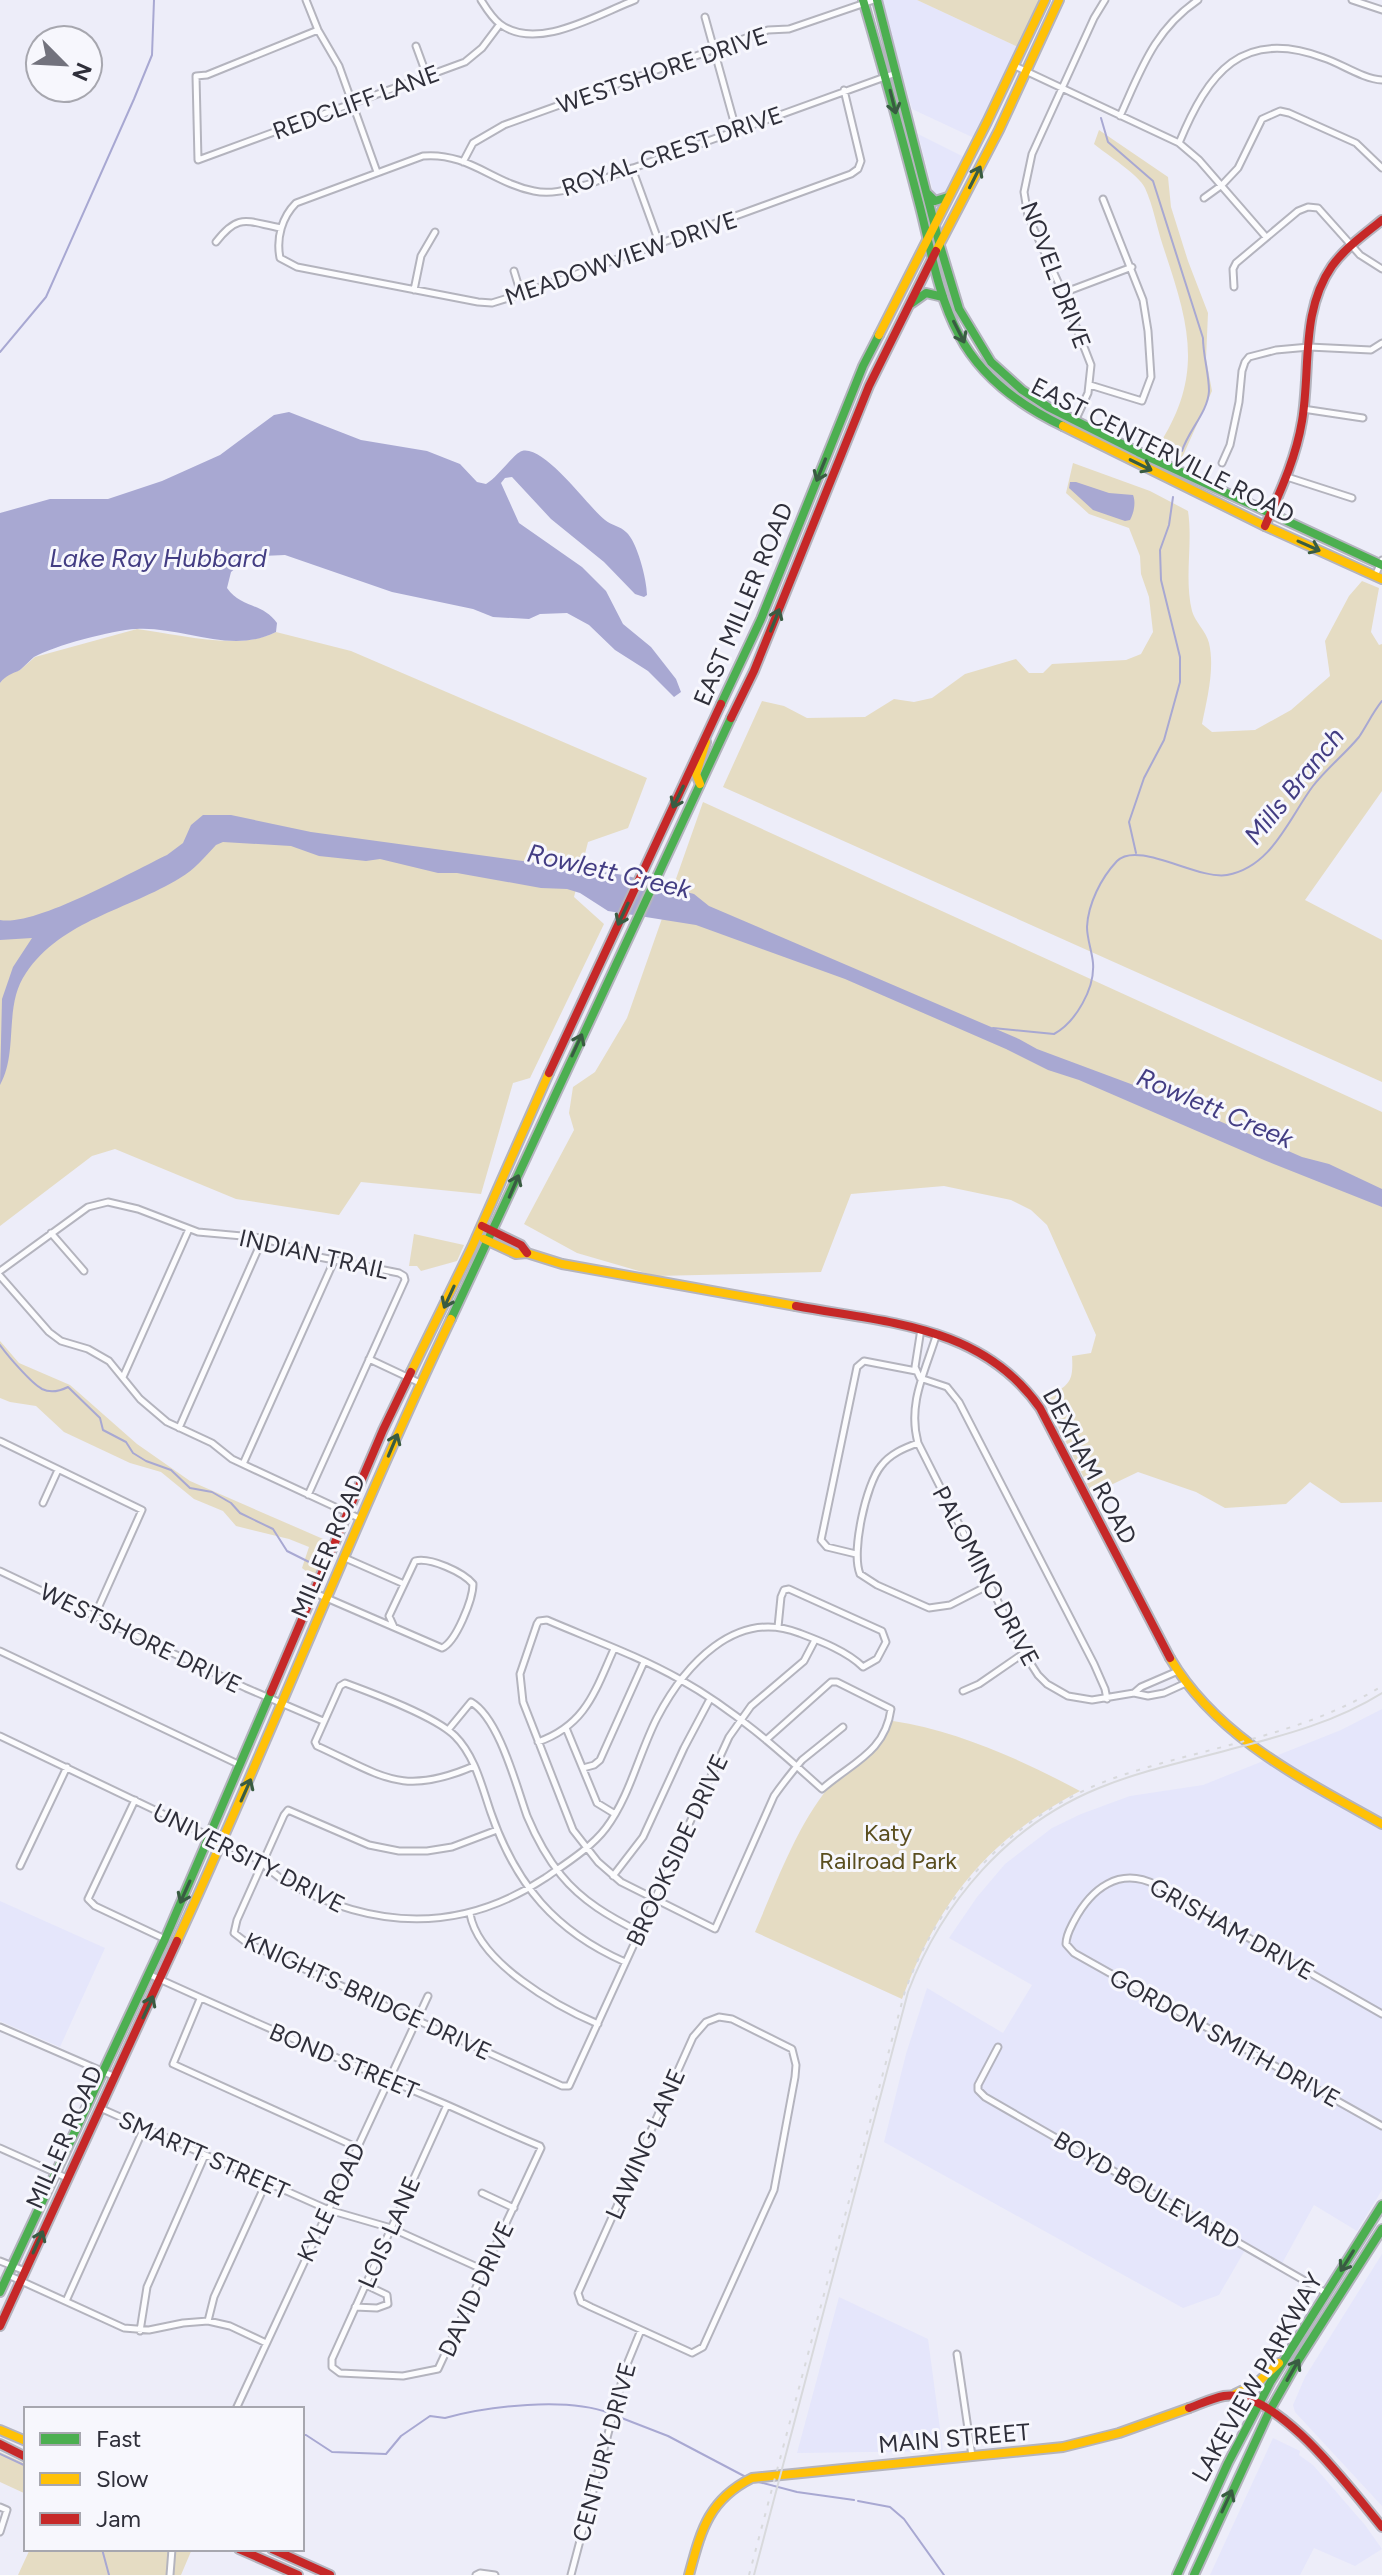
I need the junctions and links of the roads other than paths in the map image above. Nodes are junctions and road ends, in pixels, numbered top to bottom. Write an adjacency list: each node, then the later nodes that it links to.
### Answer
1 (481, 0): 12 (street)
2 (635, 0): 12 (street)
3 (1045, 0): 16 (main road, EAST MILLER ROAD)
4 (1059, 0): 17 (main road, EAST MILLER ROAD)
5 (1105, 0): 22 (street, NOVEL DRIVE)
6 (1198, 0): 25 (street)
7 (1352, 0): 10 (street)
8 (308, 1): 13 (street)
9 (870, 1): 15 (street, WESTSHORE DRIVE); 18 (main road, EAST CENTERVILLE ROAD); 20 (main road, EAST CENTERVILLE ROAD)
10 (1382, 10)
11 (705, 17): 15 (street)
12 (500, 24): 19 (street, REDCLIFF LANE)
13 (318, 30): 24 (street); 24 (street, REDCLIFF LANE)
14 (416, 46): 19 (street)
15 (714, 49): 26 (street); 29 (street, WESTSHORE DRIVE)
16 (1015, 66): 17 (street); 35 (main road, EAST MILLER ROAD)
17 (1026, 72): 22 (street); 46 (main road, EAST MILLER ROAD, one-way to 17)
18 (896, 73): 20 (street, ROYAL CREST DRIVE); 28 (main road, EAST CENTERVILLE ROAD)
19 (427, 76): 24 (street, REDCLIFF LANE)
20 (886, 77): 23 (street, ROYAL CREST DRIVE); 28 (main road, EAST CENTERVILLE ROAD, one-way to 28)
21 (1382, 80): 27 (street)
22 (1061, 89): 25 (street); 54 (street, NOVEL DRIVE)
23 (844, 90): 26 (street, ROYAL CREST DRIVE); 45 (street, MEADOWVIEW DRIVE)
24 (353, 104): 32 (street)
25 (1120, 116): 27 (street)
26 (736, 129): 30 (street, ROYAL CREST DRIVE)
27 (1179, 143): 33 (street)
28 (913, 161): 34 (main road, EAST CENTERVILLE ROAD); 43 (main road, EAST CENTERVILLE ROAD)
29 (463, 162): 30 (street, ROYAL CREST DRIVE); 32 (street, ROYAL CREST DRIVE)
30 (632, 168): 45 (street)
31 (1382, 168): 33 (street)
32 (377, 172): 40 (street, ROYAL CREST DRIVE)
33 (1222, 185): 36 (street); 42 (street)
34 (926, 192): 35 (main road); 39 (main road, EAST CENTERVILLE ROAD)
35 (951, 194): 39 (main road, EAST MILLER ROAD)
36 (1204, 198)
37 (1103, 199): 49 (street)
38 (1382, 220): 47 (main road)
39 (935, 226): 43 (main road, EAST MILLER ROAD); 46 (main road, EAST CENTERVILLE ROAD)
40 (281, 228): 44 (street); 53 (street, MEADOWVIEW DRIVE)
41 (435, 232): 53 (street)
42 (1266, 237): 47 (street); 52 (street)
43 (927, 241): 48 (main road, EAST CENTERVILLE ROAD); 61 (main road, EAST MILLER ROAD)
44 (216, 242)
45 (660, 245): 55 (street, MEADOWVIEW DRIVE)
46 (940, 246): 48 (main road, EAST MILLER ROAD); 65 (main road, EAST CENTERVILLE ROAD)
47 (1352, 246): 50 (street); 59 (main road)
48 (932, 259): 56 (main road, EAST CENTERVILLE ROAD); 57 (main road, EAST MILLER ROAD)
49 (1132, 267): 54 (street); 60 (street)
50 (1382, 269)
51 (514, 271): 55 (street)
52 (1234, 287)
53 (414, 290): 55 (street, MEADOWVIEW DRIVE)
54 (1063, 293): 60 (street, NOVEL DRIVE)
55 (521, 294)
56 (943, 297): 57 (main road); 66 (main road, EAST CENTERVILLE ROAD, one-way to 66)
57 (906, 308): 62 (main road, EAST MILLER ROAD)
58 (1382, 343): 59 (street)
59 (1309, 347): 63 (main road); 67 (street)
60 (1090, 385): 65 (street)
61 (850, 398): 62 (main road); 74 (main road, EAST MILLER ROAD, one-way to 74)
62 (862, 402): 75 (main road, EAST MILLER ROAD, one-way to 62)
63 (1303, 409): 64 (street); 68 (main road)
64 (1363, 418)
65 (1075, 421): 66 (main road); 70 (main road, EAST CENTERVILLE ROAD)
66 (1071, 430): 71 (main road, EAST CENTERVILLE ROAD, one-way to 71)
67 (1222, 463)
68 (1287, 477): 69 (street); 70 (main road)
69 (1352, 498)
70 (1270, 514): 71 (main road); 72 (main road, EAST CENTERVILLE ROAD)
71 (1265, 526): 73 (main road, EAST CENTERVILLE ROAD, one-way to 73)
72 (1381, 563): 73 (street)
73 (1378, 578)
74 (731, 685): 75 (main road); 76 (main road, EAST MILLER ROAD)
75 (744, 691): 77 (main road, EAST MILLER ROAD)
76 (706, 738): 77 (main road); 78 (main road, EAST MILLER ROAD, one-way to 78)
77 (700, 784): 80 (main road, MILLER ROAD, one-way to 77)
78 (482, 1226): 80 (main road, DEXHAM ROAD); 82 (main road, MILLER ROAD)
79 (189, 1229): 81 (street, INDIAN TRAIL); 83 (street, INDIAN TRAIL); 93 (street)
80 (493, 1231): 84 (main road, MILLER ROAD); 85 (main road, DEXHAM ROAD)
81 (51, 1233): 87 (street); 88 (street, INDIAN TRAIL)
82 (477, 1236): 84 (main road, DEXHAM ROAD); 94 (main road, MILLER ROAD, one-way to 94)
83 (263, 1238): 86 (street, INDIAN TRAIL); 97 (street)
84 (488, 1241): 85 (main road, DEXHAM ROAD); 96 (main road, MILLER ROAD)
85 (527, 1253): 89 (main road, DEXHAM ROAD)
86 (335, 1260): 91 (street, INDIAN TRAIL); 100 (street)
87 (84, 1271)
88 (0, 1273): 93 (street)
89 (921, 1329): 90 (main road, DEXHAM ROAD); 92 (street)
90 (937, 1333): 95 (street, PALOMINO DRIVE); 123 (main road, DEXHAM ROAD)
91 (369, 1359): 94 (street); 102 (street)
92 (916, 1371): 95 (street); 106 (street)
93 (123, 1377): 97 (street)
94 (408, 1377): 96 (street); 104 (main road, MILLER ROAD)
95 (920, 1378): 99 (street, PALOMINO DRIVE); 130 (street)
96 (420, 1383): 105 (main road, MILLER ROAD, one-way to 96)
97 (179, 1428): 100 (street)
98 (0, 1441): 101 (street)
99 (918, 1443): 106 (street); 110 (street, PALOMINO DRIVE)
100 (243, 1464): 102 (street)
101 (58, 1470): 103 (street); 113 (street)
102 (308, 1495): 104 (street)
103 (43, 1503)
104 (348, 1514): 105 (street); 111 (main road, MILLER ROAD)
105 (362, 1520): 107 (main road, MILLER ROAD)
106 (856, 1554): 110 (street)
107 (345, 1558): 109 (street); 112 (main road, MILLER ROAD)
108 (0, 1571): 113 (street, WESTSHORE DRIVE)
109 (404, 1584): 114 (street); 114 (street)
110 (989, 1585): 121 (street, PALOMINO DRIVE)
111 (313, 1597): 112 (main road); 117 (main road, MILLER ROAD)
112 (325, 1602): 114 (street); 120 (main road, MILLER ROAD)
113 (95, 1615): 128 (street, WESTSHORE DRIVE)
114 (394, 1627)
115 (778, 1627): 116 (street); 116 (street); 124 (street, UNIVERSITY DRIVE)
116 (815, 1640): 132 (street, BROOKSIDE DRIVE)
117 (292, 1647): 120 (main road); 128 (main road, MILLER ROAD)
118 (614, 1649): 122 (street); 135 (street); 139 (street)
119 (0, 1651): 140 (street)
120 (304, 1651): 131 (main road, MILLER ROAD)
121 (1024, 1653): 126 (street); 130 (street, PALOMINO DRIVE)
122 (644, 1662): 124 (street); 144 (street)
123 (1178, 1671): 125 (main road, DEXHAM ROAD); 127 (street, PALOMINO DRIVE)
124 (682, 1680): 129 (street); 146 (street, UNIVERSITY DRIVE)
125 (1186, 1683): 127 (street, PALOMINO DRIVE); 147 (main road, DEXHAM ROAD)
126 (963, 1691)
127 (1134, 1693): 130 (street, PALOMINO DRIVE)
128 (270, 1698): 131 (street, WESTSHORE DRIVE); 140 (main road, MILLER ROAD)
129 (710, 1699): 132 (street); 155 (street)
130 (1107, 1699)
131 (282, 1704): 133 (street, WESTSHORE DRIVE); 150 (main road, MILLER ROAD, one-way to 131)
132 (740, 1720): 138 (street); 157 (street, BROOKSIDE DRIVE)
133 (323, 1721): 136 (street); 141 (street)
134 (843, 1727): 142 (street)
135 (566, 1728): 139 (street); 144 (street)
136 (448, 1730): 141 (street); 154 (street)
137 (0, 1736): 143 (street, UNIVERSITY DRIVE)
138 (766, 1740): 142 (street); 142 (street)
139 (538, 1742): 151 (street)
140 (241, 1765): 149 (main road, MILLER ROAD)
141 (474, 1766): 148 (street)
142 (797, 1766): 157 (street)
143 (67, 1767): 145 (street, UNIVERSITY DRIVE); 153 (street)
144 (583, 1768): 146 (street)
145 (135, 1800): 149 (street, UNIVERSITY DRIVE); 160 (street)
146 (615, 1814): 151 (street, UNIVERSITY DRIVE)
147 (1382, 1824)
148 (497, 1830): 152 (street); 156 (street)
149 (209, 1836): 150 (street, UNIVERSITY DRIVE); 160 (main road, MILLER ROAD, one-way to 160)
150 (222, 1843): 152 (street, UNIVERSITY DRIVE); 164 (main road, MILLER ROAD)
151 (586, 1848): 154 (street, UNIVERSITY DRIVE); 155 (street)
152 (262, 1863): 158 (street, UNIVERSITY DRIVE); 168 (street, KNIGHTS BRIDGE DRIVE)
153 (20, 1866)
154 (557, 1870): 156 (street, UNIVERSITY DRIVE); 159 (street)
155 (613, 1876): 157 (street)
156 (529, 1888): 158 (street, UNIVERSITY DRIVE); 162 (street)
157 (655, 1900): 159 (street, BROOKSIDE DRIVE)
158 (470, 1914): 169 (street)
159 (640, 1932): 162 (street, BROOKSIDE DRIVE)
160 (165, 1939): 163 (main road, MILLER ROAD)
161 (1068, 1949): 167 (street, GRISHAM DRIVE); 178 (street, GORDON SMITH DRIVE)
162 (625, 1962): 169 (street, BROOKSIDE DRIVE)
163 (148, 1974): 164 (street, BOND STREET); 172 (main road, MILLER ROAD)
164 (161, 1980): 166 (street, BOND STREET); 173 (main road, MILLER ROAD, one-way to 164)
165 (428, 1996): 168 (street, KYLE ROAD)
166 (200, 1999): 174 (street, BOND STREET); 181 (street)
167 (1382, 2014)
168 (418, 2019): 174 (street, KYLE ROAD); 175 (street, KNIGHTS BRIDGE DRIVE)
169 (598, 2024): 175 (street, BROOKSIDE DRIVE)
170 (0, 2027): 172 (street)
171 (998, 2047): 201 (street, BOYD BOULEVARD)
172 (102, 2071): 173 (street); 184 (main road, MILLER ROAD)
173 (113, 2076): 177 (main road, MILLER ROAD)
174 (388, 2081): 176 (street, BOND STREET); 181 (street, KYLE ROAD)
175 (571, 2083)
176 (447, 2105): 180 (street, BOND STREET); 191 (street, LOIS LANE)
177 (100, 2108): 179 (street, SMARTT STREET); 185 (main road, MILLER ROAD)
178 (1382, 2126)
179 (144, 2128): 183 (street, SMARTT STREET); 203 (street)
180 (540, 2146): 189 (street, DAVID DRIVE)
181 (356, 2147): 190 (street, KYLE ROAD)
182 (0, 2148): 184 (street)
183 (205, 2155): 186 (street, SMARTT STREET); 208 (street)
184 (55, 2172): 185 (street); 195 (main road, MILLER ROAD)
185 (67, 2178): 198 (main road, MILLER ROAD, one-way to 185)
186 (266, 2183): 190 (street, SMARTT STREET); 205 (street)
187 (482, 2193): 189 (street)
188 (1382, 2205): 192 (main road, LAKEVIEW PARKWAY)
189 (514, 2208): 196 (street, DAVID DRIVE)
190 (329, 2210): 191 (street, SMARTT STREET); 209 (street, KYLE ROAD)
191 (391, 2228): 196 (street, SMARTT STREET); 199 (street, LOIS LANE)
192 (1367, 2228): 193 (street); 201 (main road, LAKEVIEW PARKWAY, one-way to 201)
193 (1381, 2234): 202 (main road, LAKEVIEW PARKWAY)
194 (0, 2261): 195 (street)
195 (12, 2266): 197 (main road, MILLER ROAD); 198 (street)
196 (486, 2271): 212 (street, DAVID DRIVE)
197 (8, 2275): 198 (street); 200 (main road, MILLER ROAD)
198 (23, 2276): 203 (street); 206 (main road, MILLER ROAD)
199 (366, 2285): 204 (street, LOIS LANE); 204 (street)
200 (0, 2292)
201 (1326, 2293): 202 (main road); 211 (main road, LAKEVIEW PARKWAY)
202 (1338, 2299): 216 (main road, LAKEVIEW PARKWAY, one-way to 202)
203 (66, 2301): 208 (street)
204 (355, 2307): 212 (street, LOIS LANE)
205 (208, 2321): 208 (street); 209 (street)
206 (0, 2326)
207 (641, 2330): 207 (street, LAWING LANE); 235 (street, CENTURY DRIVE)
208 (140, 2331)
209 (266, 2343): 215 (street, KYLE ROAD)
210 (957, 2354): 221 (street)
211 (1286, 2356): 213 (main road, MAIN STREET); 214 (main road, LAKEVIEW PARKWAY)
212 (332, 2359)
213 (1235, 2394): 214 (main road); 221 (main road, MAIN STREET)
214 (1259, 2404): 216 (main road); 225 (main road, LAKEVIEW PARKWAY)
215 (237, 2407)
216 (1270, 2410): 223 (main road); 229 (main road, LAKEVIEW PARKWAY, one-way to 216)
217 (0, 2430): 218 (main road)
218 (24, 2440)
219 (0, 2444): 220 (main road)
220 (24, 2456)
221 (972, 2456): 236 (main road, MAIN STREET)
222 (0, 2507): 224 (street)
223 (1382, 2527)
224 (0, 2532)
225 (1188, 2550): 229 (main road); 237 (main road, LAKEVIEW PARKWAY)
226 (172, 2551): 230 (street)
227 (244, 2551): 231 (main road)
228 (276, 2551): 232 (main road)
229 (1202, 2557): 238 (main road, LAKEVIEW PARKWAY)
230 (170, 2575)
231 (298, 2575)
232 (330, 2575)
233 (476, 2575): 234 (street)
234 (495, 2575)
235 (571, 2575)
236 (689, 2575)
237 (1177, 2575)
238 (1194, 2575)

